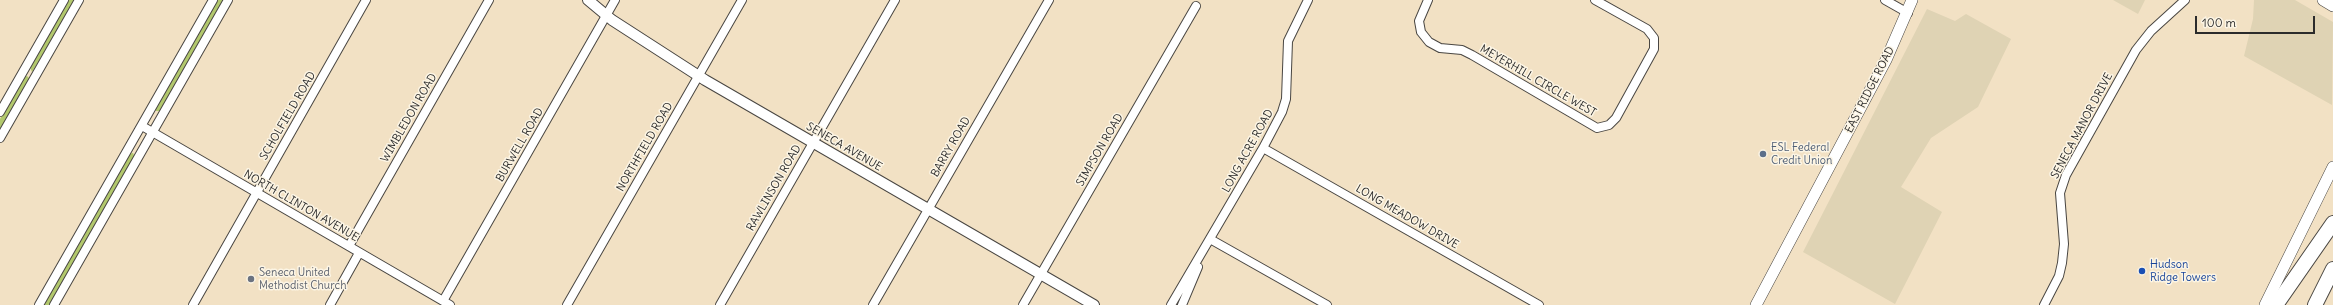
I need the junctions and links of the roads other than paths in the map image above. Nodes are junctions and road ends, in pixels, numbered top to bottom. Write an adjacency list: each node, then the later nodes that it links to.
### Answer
1 (64, 0): 23 (street)
2 (79, 0): 25 (street)
3 (213, 0): 27 (street)
4 (228, 0): 28 (street)
5 (366, 0): 35 (street, SCHOLFIELD ROAD)
6 (490, 0): 39 (street, WIMBLEDON ROAD)
7 (588, 0): 22 (street, SENECA AVENUE)
8 (615, 0): 22 (street, BURWELL ROAD)
9 (742, 0): 24 (street, NORTHFIELD ROAD)
10 (896, 0): 30 (street, RAWLINSON ROAD)
11 (1049, 0): 36 (street, BARRY ROAD)
12 (1308, 0): 32 (street, LONG ACRE ROAD)
13 (1428, 0): 14 (street, MEYERHILL CIRCLE WEST)
14 (1595, 0)
15 (1885, 0): 21 (street)
16 (1912, 0): 21 (main road, EAST RIDGE ROAD)
17 (2185, 0): 58 (street, SENECA MANOR DRIVE)
18 (2323, 0): 20 (main road)
19 (1196, 6): 42 (street, SIMPSON ROAD)
20 (2333, 6)
21 (1908, 13): 57 (main road, EAST RIDGE ROAD)
22 (606, 15): 24 (street, SENECA AVENUE); 43 (street, BURWELL ROAD)
23 (24, 70): 25 (street); 26 (street)
24 (698, 76): 30 (street, SENECA AVENUE); 48 (street, NORTHFIELD ROAD)
25 (35, 77): 29 (street)
26 (0, 112)
27 (142, 126): 28 (street, NORTH CLINTON AVENUE); 31 (street)
28 (153, 132): 33 (street); 35 (street, NORTH CLINTON AVENUE)
29 (0, 138)
30 (813, 143): 36 (street, SENECA AVENUE); 49 (street, RAWLINSON ROAD)
31 (130, 146): 33 (street); 44 (street)
32 (1263, 148): 38 (street, LONG ACRE ROAD); 56 (street, LONG MEADOW DRIVE)
33 (141, 153): 45 (street)
34 (2333, 167): 59 (main road)
35 (257, 193): 39 (street, NORTH CLINTON AVENUE); 46 (street, SCHOLFIELD ROAD)
36 (928, 210): 42 (street, SENECA AVENUE); 50 (street, BARRY ROAD)
37 (2333, 223): 60 (highway)
38 (1210, 239): 53 (street, LONG ACRE ROAD); 54 (street, LONG ACRE ROAD); 55 (street)
39 (348, 246): 40 (street, NORTH CLINTON AVENUE)
40 (360, 253): 43 (street, NORTH CLINTON AVENUE); 47 (street)
41 (2333, 269): 61 (highway)
42 (1041, 274): 51 (street, SIMPSON ROAD); 52 (street, SENECA AVENUE)
43 (447, 303)
44 (40, 305)
45 (54, 305)
46 (193, 305)
47 (330, 305)
48 (567, 305)
49 (720, 305)
50 (873, 305)
51 (1023, 305)
52 (1094, 305)
53 (1171, 305)
54 (1182, 305)
55 (1326, 305)
56 (1539, 305)
57 (1756, 305)
58 (2044, 305)
59 (2265, 305)
60 (2276, 305)
61 (2315, 305)

